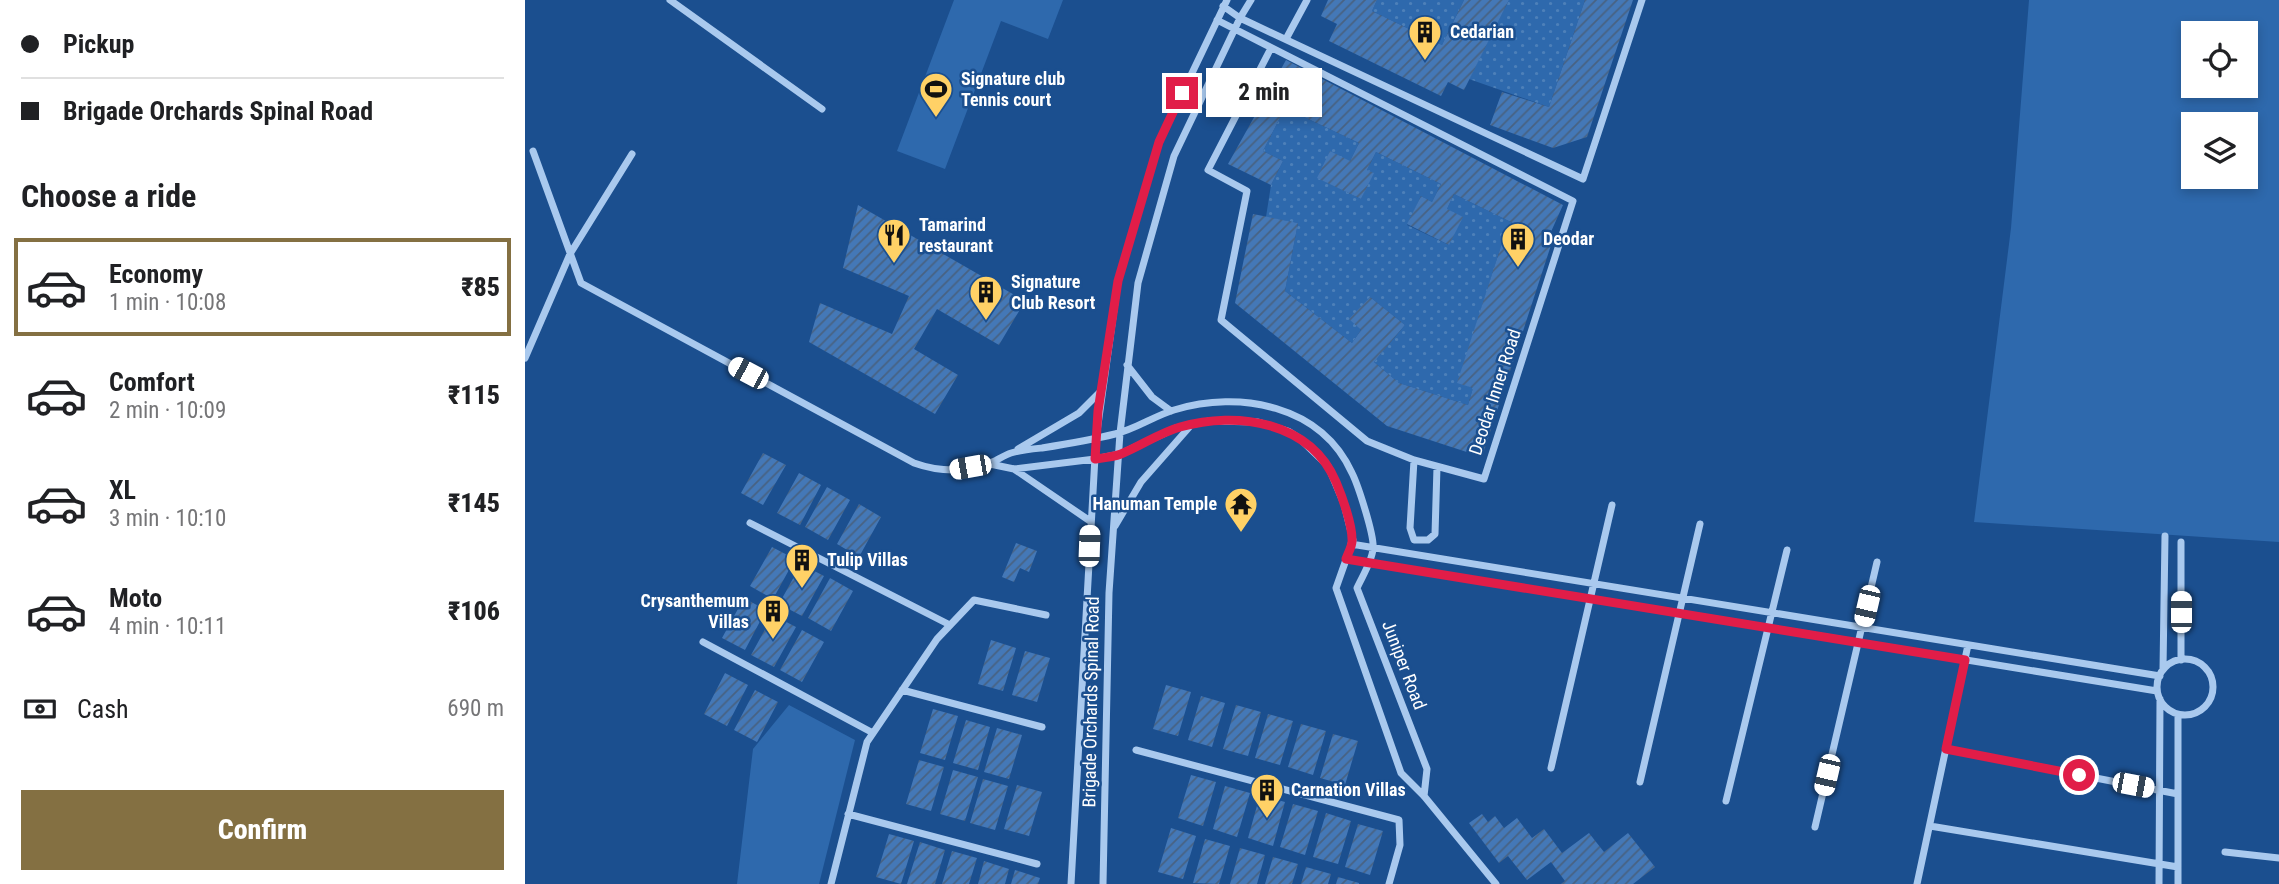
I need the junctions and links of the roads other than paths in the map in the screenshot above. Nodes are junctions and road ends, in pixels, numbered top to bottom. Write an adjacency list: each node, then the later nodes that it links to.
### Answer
1 (670, 0): 11 (street)
2 (1251, 0): 6 (street, Brigade Orchards Spinal Road)
3 (1307, 0): 9 (street)
4 (1642, 0): 9 (street)
5 (1225, 3): 6 (street); 7 (street, Brigade Orchards Spinal Road)
6 (1240, 18): 8 (street, Brigade Orchards Spinal Road); 9 (street)
7 (1217, 20): 8 (street); 17 (street, Brigade Orchards Spinal Road)
8 (1234, 30): 10 (street); 16 (street, Brigade Orchards Spinal Road)
9 (1286, 40)
10 (1271, 48): 25 (street, Deodar Inner Road); 27 (street, Deodar Inner Road)
11 (822, 109)
12 (533, 151): 14 (street)
13 (632, 154): 14 (street)
14 (570, 254): 15 (street); 26 (street)
15 (525, 358)
16 (1126, 364): 18 (street); 20 (street, Brigade Orchards Spinal Road)
17 (1101, 391): 21 (street, Brigade Orchards Spinal Road); 22 (street)
18 (1171, 411): 20 (street); 37 (street)
19 (1193, 424): 23 (street); 33 (street); 36 (street)
20 (1120, 433): 21 (street); 23 (street, Brigade Orchards Spinal Road)
21 (1096, 439): 22 (street); 24 (street, Brigade Orchards Spinal Road)
22 (1011, 453): 26 (street)
23 (1119, 454): 24 (street); 33 (street, Brigade Orchards Spinal Road)
24 (1095, 459): 28 (street); 30 (street, Brigade Orchards Spinal Road)
25 (1413, 460): 27 (street, Deodar Inner Road); 27 (street)
26 (989, 464): 28 (street)
27 (1437, 467)
28 (1014, 469): 30 (street)
29 (1612, 505): 42 (street)
30 (1090, 521): 79 (street, Brigade Orchards Spinal Road)
31 (750, 523): 48 (street)
32 (1699, 524): 43 (street)
33 (1114, 527): 80 (street, Brigade Orchards Spinal Road)
34 (2165, 536): 56 (street)
35 (2181, 542): 55 (street)
36 (1351, 544): 37 (street); 39 (street)
37 (1374, 548): 41 (street, Juniper Road); 42 (street)
38 (1787, 550): 46 (street)
39 (1346, 559): 41 (street); 68 (street)
40 (1877, 562): 50 (street)
41 (1367, 563): 44 (street); 68 (street, Juniper Road)
42 (1594, 584): 43 (street); 44 (street)
43 (1682, 598): 45 (street); 46 (street)
44 (1590, 599): 45 (street); 64 (street)
45 (1679, 613): 49 (street); 65 (street)
46 (1772, 613): 49 (street); 50 (street)
47 (1046, 614): 48 (street)
48 (950, 625): 57 (street)
49 (1768, 628): 52 (street); 69 (street)
50 (1862, 628): 52 (street); 53 (street)
51 (703, 642): 61 (street)
52 (1858, 643): 54 (street); 72 (street)
53 (1968, 645): 54 (street); 56 (street)
54 (1965, 660): 58 (street); 62 (street)
55 (2181, 660): 56 (street); 59 (street)
56 (2162, 673): 58 (street)
57 (902, 690): 60 (street); 61 (street)
58 (2158, 695): 59 (street); 66 (street)
59 (2178, 714): 67 (street)
60 (1042, 727)
61 (873, 733): 70 (street)
62 (1946, 749): 66 (street); 71 (street)
63 (1136, 750): 81 (street)
64 (1551, 768)
65 (1640, 782)
66 (2159, 790): 67 (street); 76 (street)
67 (2178, 794): 77 (street)
68 (1424, 796): 82 (street)
69 (1726, 802)
70 (848, 814): 75 (street); 78 (street)
71 (1930, 826): 76 (street); 83 (street)
72 (1815, 827)
73 (2225, 852): 74 (street)
74 (2279, 858)
75 (1037, 863)
76 (2159, 864): 77 (street); 84 (street)
77 (2178, 867): 85 (street)
78 (831, 884)
79 (1071, 884)
80 (1103, 884)
81 (1389, 884)
82 (1496, 884)
83 (1917, 884)
84 (2159, 884)
85 (2178, 884)

